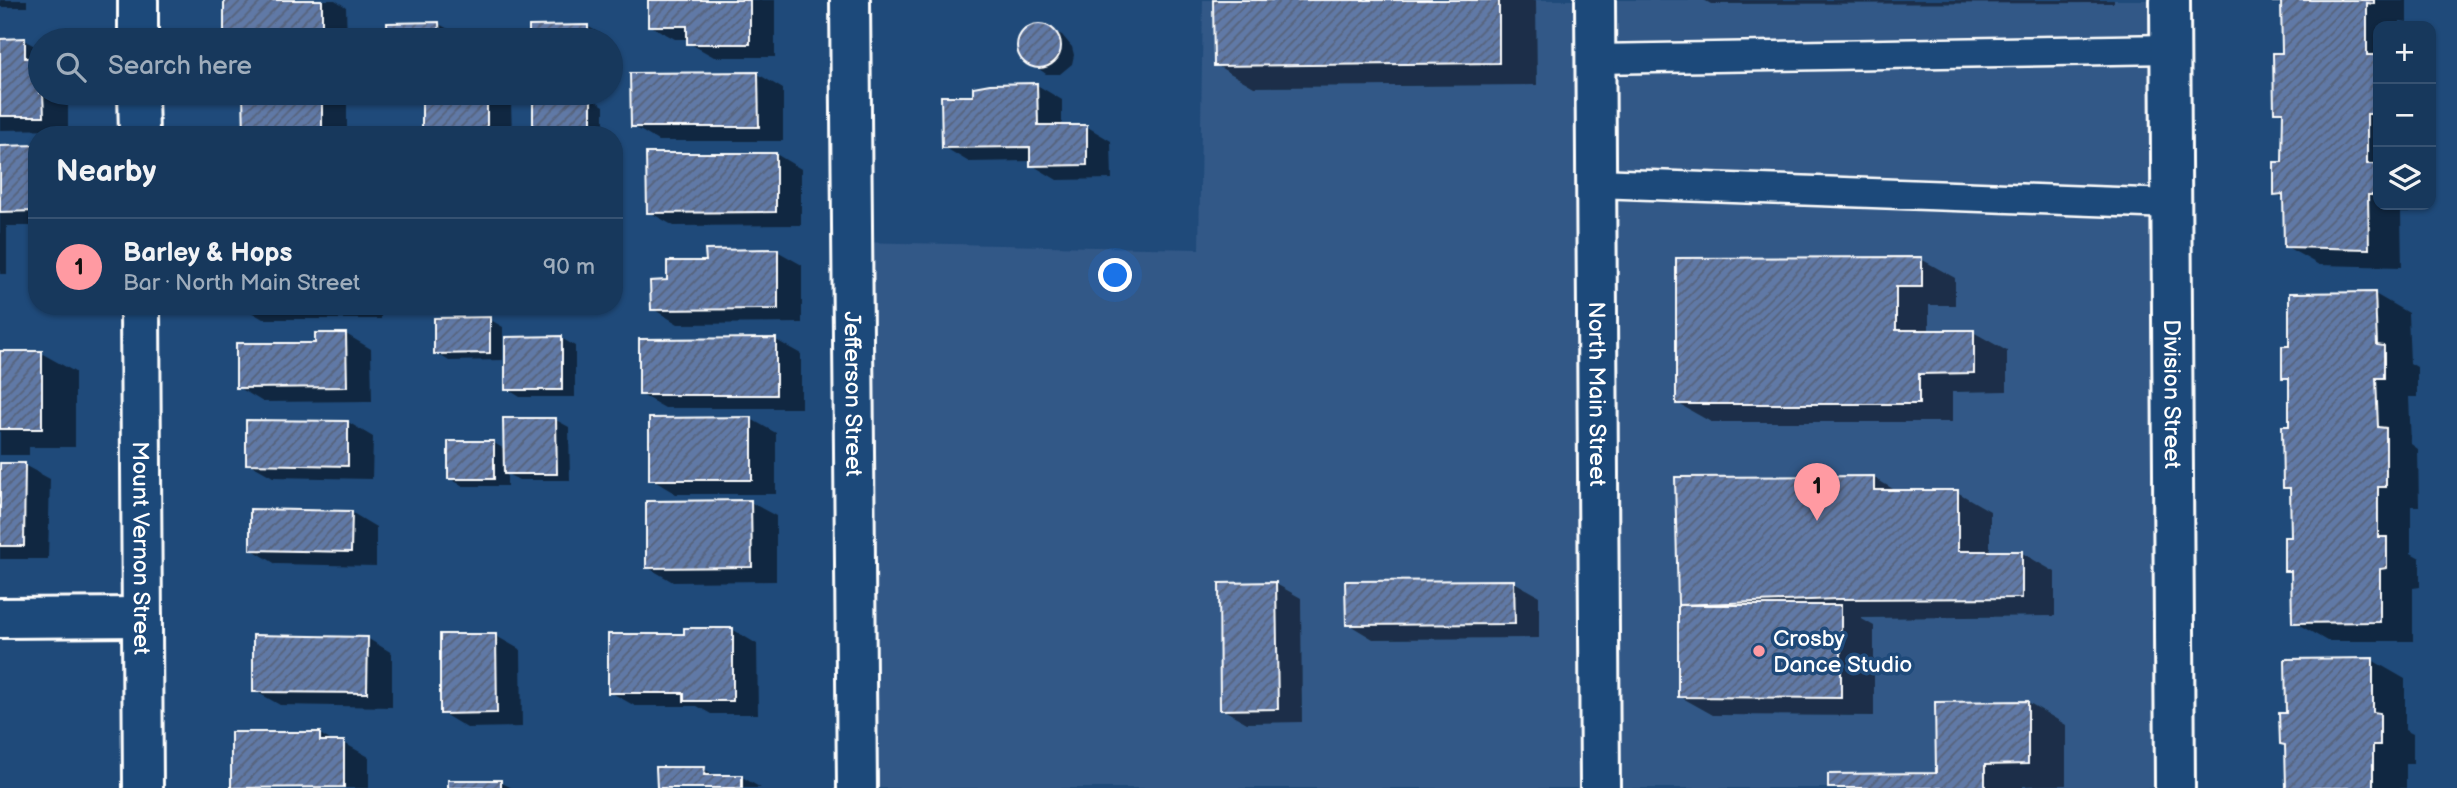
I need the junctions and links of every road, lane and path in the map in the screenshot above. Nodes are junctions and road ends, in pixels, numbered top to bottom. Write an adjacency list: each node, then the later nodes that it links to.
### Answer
1 (138, 0): 5 (street)
2 (850, 0): 16 (street, Jefferson Street)
3 (1595, 0): 7 (street, North Main Street)
4 (2170, 0): 6 (street, Division Street)
5 (138, 28)
6 (2171, 49): 7 (lane); 11 (street, Division Street)
7 (1595, 59): 10 (street, North Main Street)
8 (138, 105): 9 (street)
9 (139, 126)
10 (1596, 183): 11 (lane); 17 (street, North Main Street)
11 (2172, 204): 18 (street, Division Street)
12 (140, 315): 13 (street, Mount Vernon Street)
13 (142, 617): 14 (street); 15 (street, Mount Vernon Street)
14 (0, 618)
15 (142, 788)
16 (857, 788)
17 (1600, 788)
18 (2175, 788)

